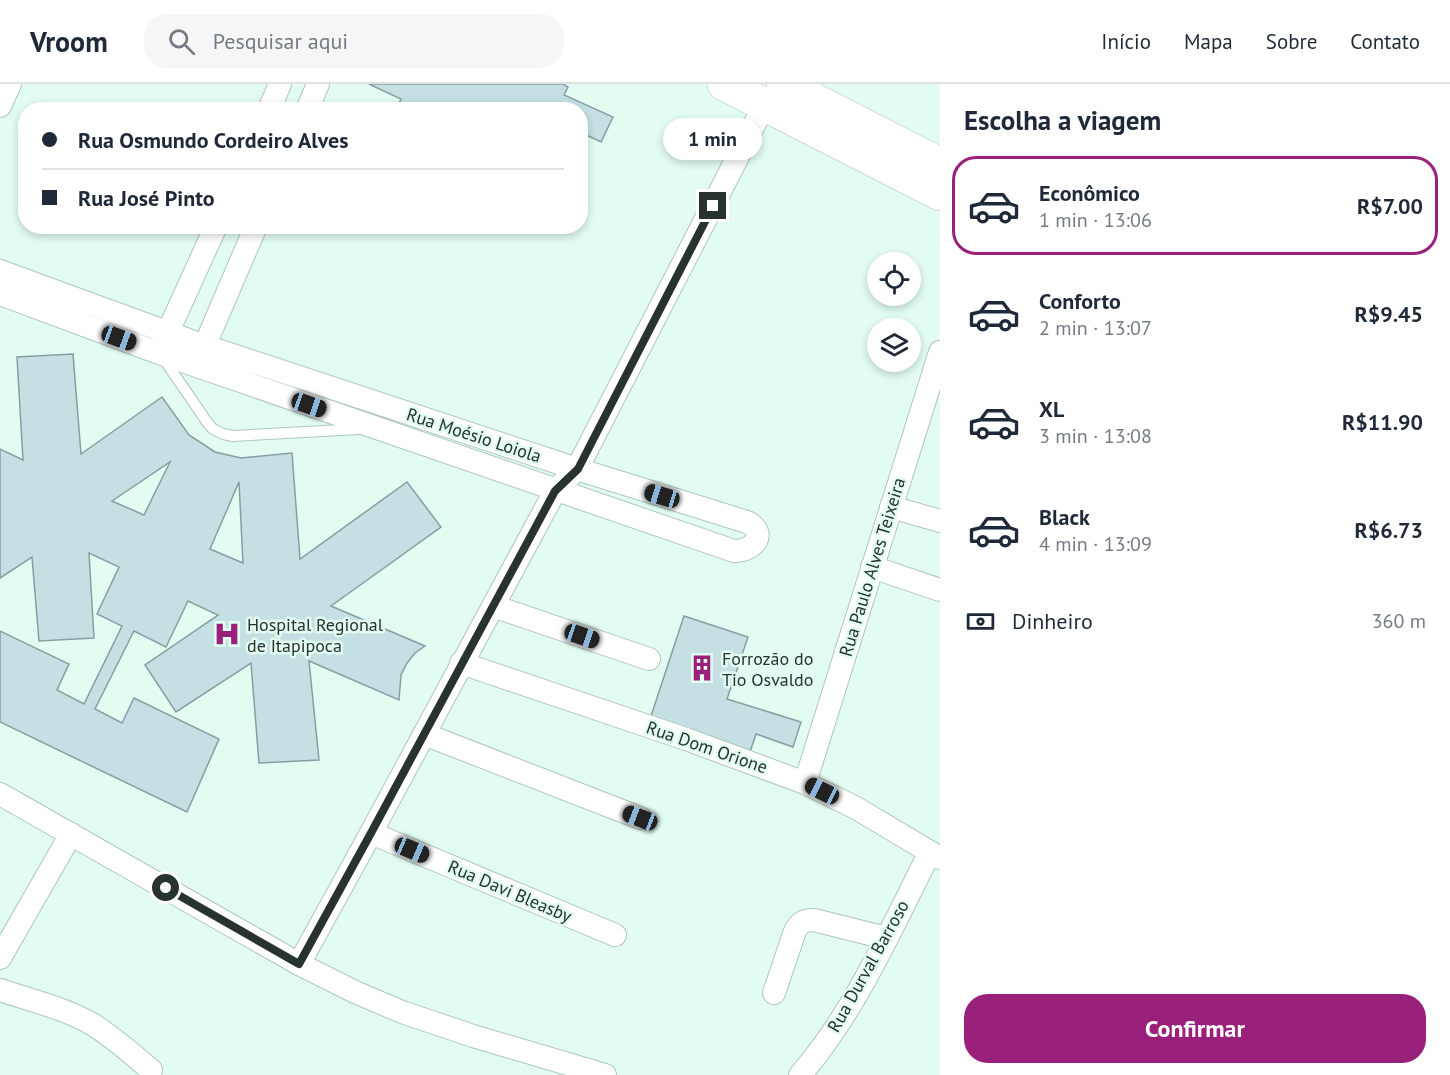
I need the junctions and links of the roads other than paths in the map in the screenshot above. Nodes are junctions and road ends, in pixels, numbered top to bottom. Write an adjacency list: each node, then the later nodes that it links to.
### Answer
1 (10, 84): 8 (street)
2 (280, 84): 6 (street)
3 (318, 84): 7 (street)
4 (724, 84): 5 (main road)
5 (774, 94): 9 (main road); 10 (main road); 19 (street)
6 (272, 102)
7 (310, 102)
8 (0, 106)
9 (940, 164)
10 (940, 194)
11 (212, 234): 15 (street)
12 (253, 234): 17 (street)
13 (0, 271): 15 (street, Rua Moésio Loiola)
14 (0, 294): 15 (street, Rua Moésio Loiola)
15 (164, 342): 17 (street, Rua Moésio Loiola); 18 (lane)
16 (940, 352): 21 (street, Rua Paulo Alves Teixeira)
17 (201, 356): 18 (street, Rua Moésio Loiola); 19 (street, Rua Moésio Loiola)
18 (377, 428): 20 (street, Rua Moésio Loiola)
19 (578, 469): 20 (street); 20 (street, Rua Moésio Loiola)
20 (555, 491): 25 (street)
21 (891, 507): 22 (street); 23 (street, Rua Paulo Alves Teixeira)
22 (940, 521)
23 (872, 567): 24 (street); 29 (street, Rua Paulo Alves Teixeira)
24 (940, 590)
25 (493, 606): 26 (street); 27 (street)
26 (649, 659)
27 (461, 663): 28 (street); 29 (street, Rua Dom Orione)
28 (424, 734): 31 (street); 32 (street)
29 (805, 783): 34 (street, Rua Dom Orione)
30 (0, 794): 33 (street)
31 (640, 818)
32 (371, 833): 35 (street, Rua Davi Bleasby); 38 (street)
33 (71, 834): 37 (street); 38 (street)
34 (935, 855): 36 (street, Rua Durval Barroso)
35 (615, 935)
36 (886, 938): 40 (street); 43 (street, Rua Durval Barroso)
37 (0, 958)
38 (299, 964): 42 (street)
39 (0, 990): 41 (street)
40 (774, 993)
41 (151, 1070)
42 (605, 1075)
43 (800, 1075)

